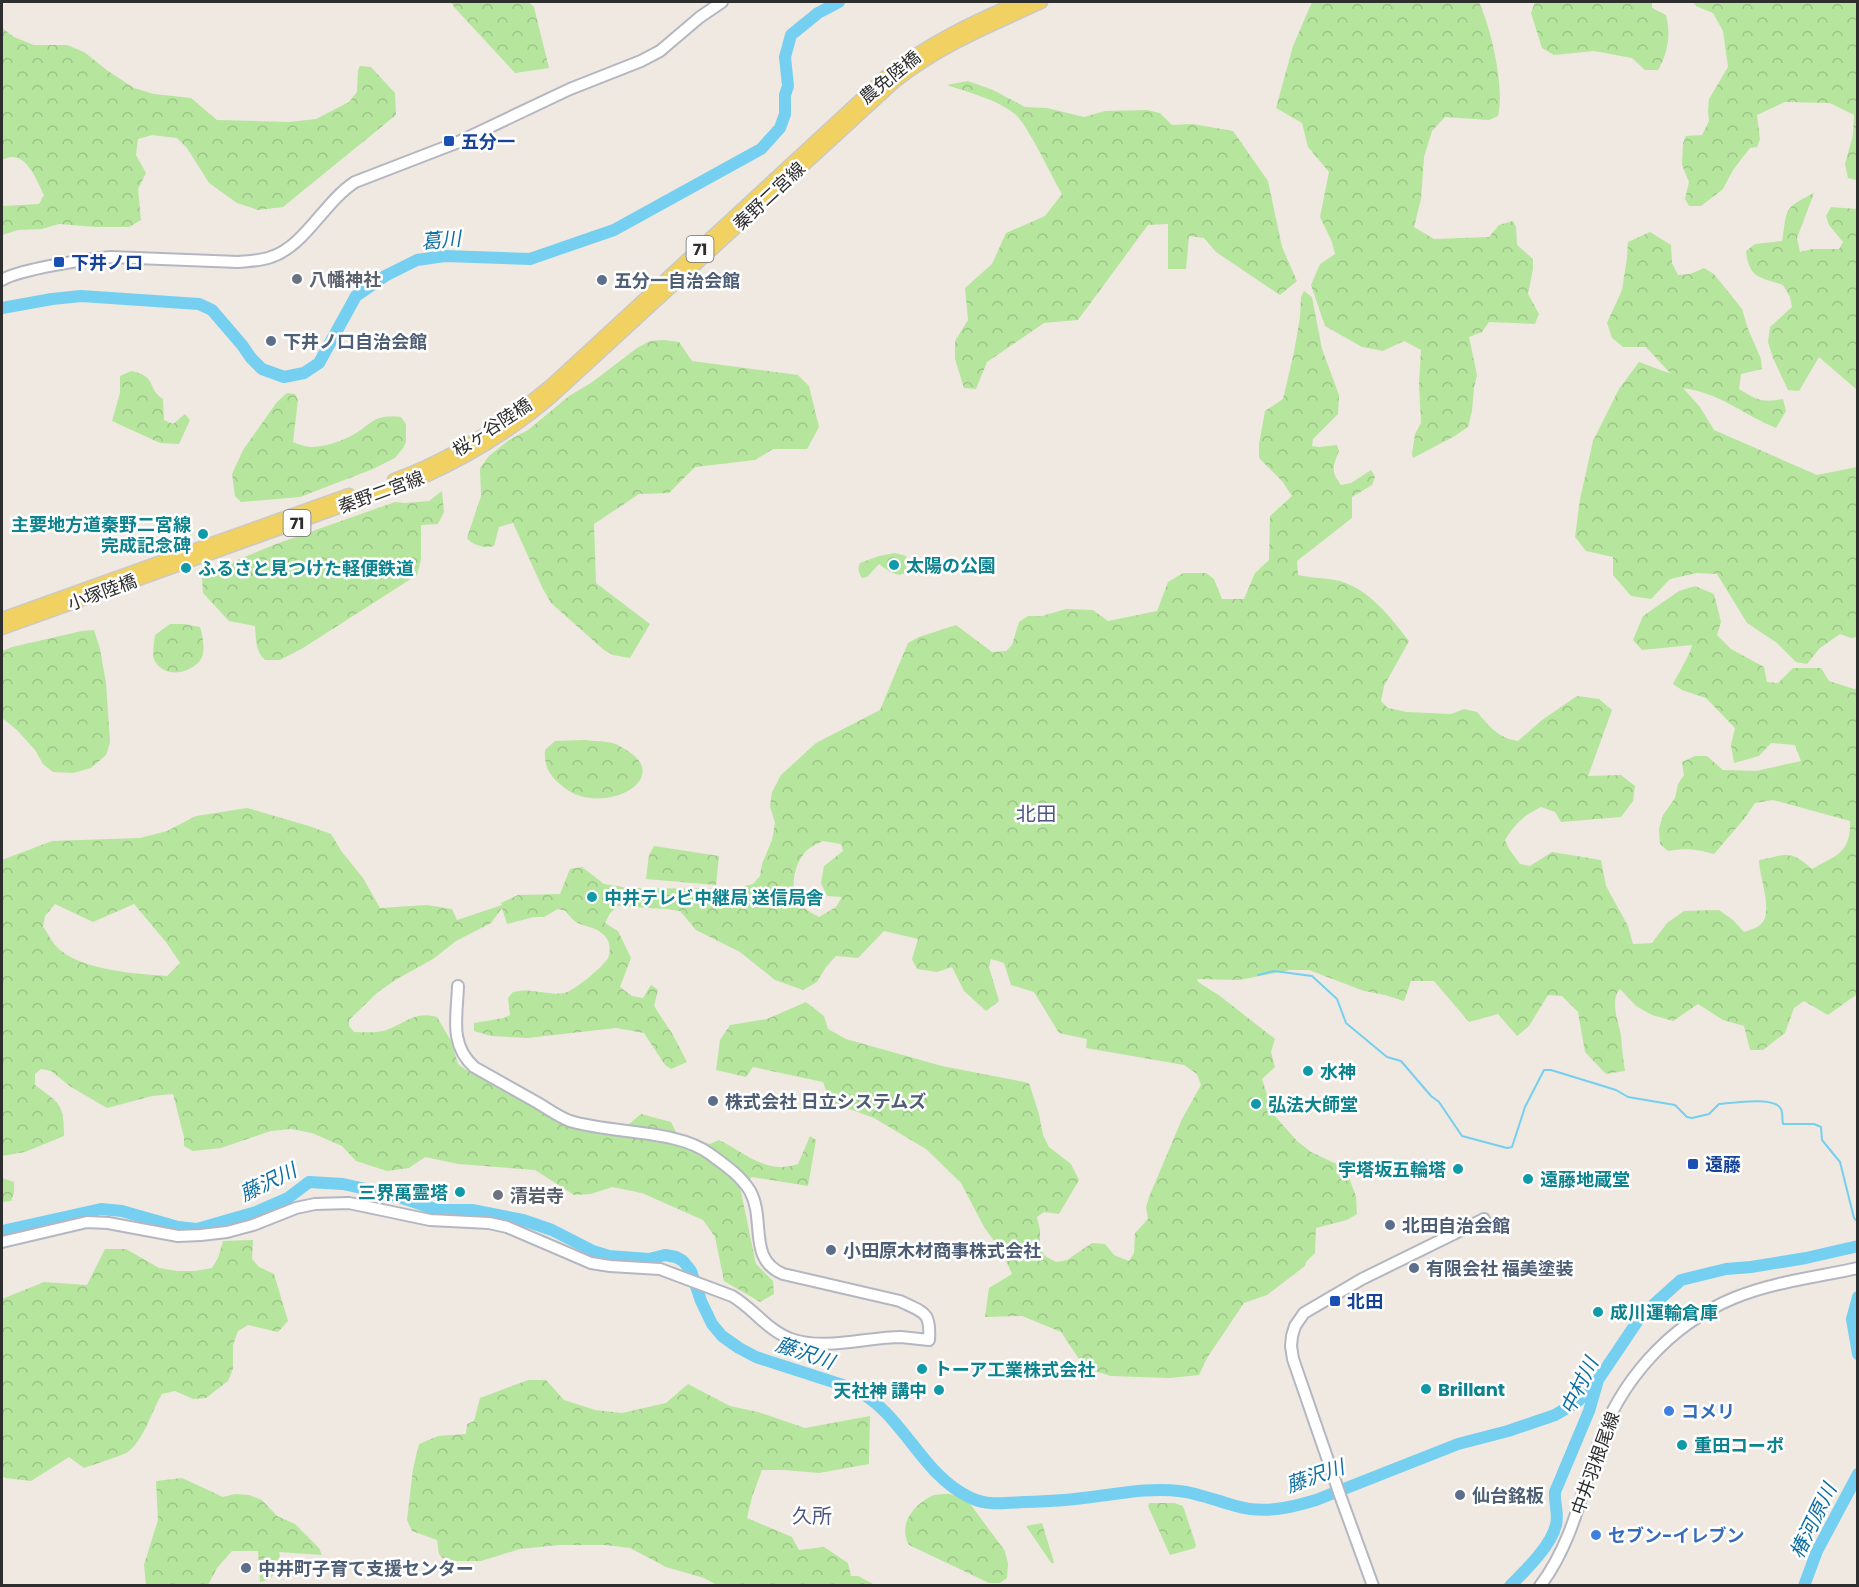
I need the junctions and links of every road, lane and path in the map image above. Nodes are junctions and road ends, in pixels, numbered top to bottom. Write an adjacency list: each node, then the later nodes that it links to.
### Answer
1 (722, 2): 5 (street)
2 (1041, 2): 3 (main road, 71)
3 (1021, 4): 4 (main road, 農免陸橋 / 71)
4 (849, 116): 6 (main road, 秦野二宮線 / 71)
5 (2, 280)
6 (553, 390): 7 (main road, 桜ヶ谷陸橋 / 71)
7 (430, 469): 8 (main road, 秦野二宮線 / 71)
8 (160, 567): 9 (main road, 小塚陸橋 / 71)
9 (42, 609): 10 (main road, 71); 11 (main road, 71)
10 (2, 619)
11 (2, 628)
12 (458, 986): 14 (street)
13 (1484, 1219): 16 (street)
14 (2, 1242)
15 (1856, 1268): 17 (street, 中井羽根尾線)
16 (1373, 1586)
17 (1540, 1586)

